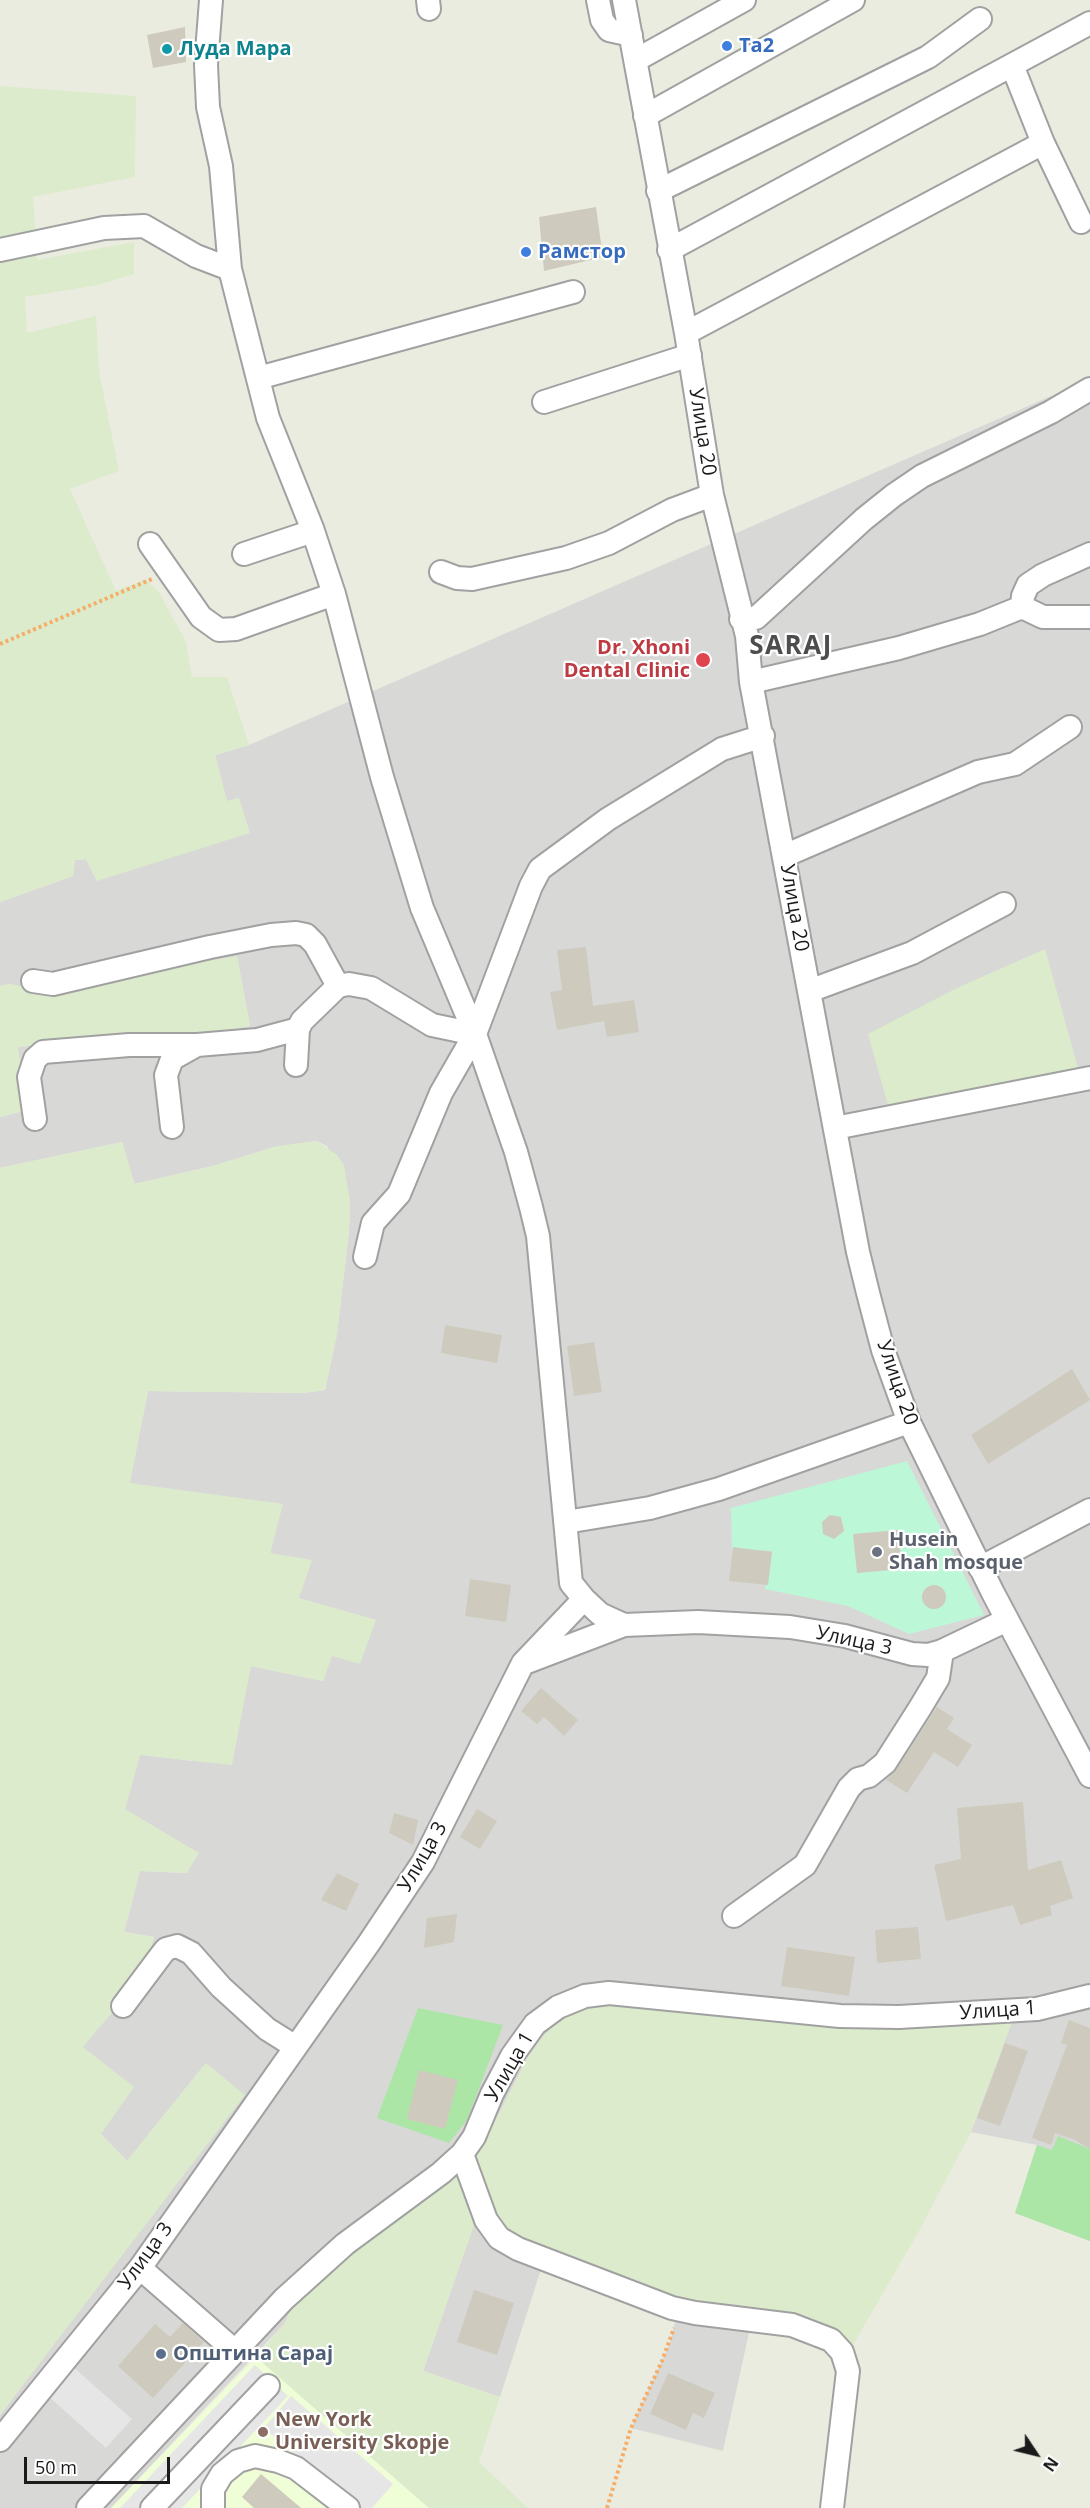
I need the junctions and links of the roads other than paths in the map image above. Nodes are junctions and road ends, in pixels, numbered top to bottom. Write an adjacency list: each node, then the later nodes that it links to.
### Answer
1 (211, 0): 17 (street)
2 (598, 0): 8 (street)
3 (624, 0): 8 (street, Улица 20)
4 (744, 0): 9 (street)
5 (853, 0): 11 (street)
6 (980, 19): 13 (street)
7 (1090, 23): 10 (street)
8 (631, 35): 9 (street, Улица 20)
9 (636, 60): 11 (street, Улица 20)
10 (1012, 65): 12 (street); 16 (street)
11 (645, 116): 13 (street, Улица 20)
12 (1043, 143): 14 (street); 19 (street)
13 (658, 191): 16 (street, Улица 20)
14 (1081, 222)
15 (0, 250): 17 (street)
16 (669, 250): 19 (street, Улица 20)
17 (231, 269): 21 (street)
18 (573, 292): 21 (street)
19 (686, 333): 20 (street, Улица 20)
20 (690, 355): 23 (street); 24 (street, Улица 20)
21 (258, 378): 25 (street)
22 (1090, 389): 33 (street)
23 (544, 402)
24 (712, 495): 29 (street); 33 (street, Улица 20)
25 (313, 531): 27 (street); 30 (street)
26 (150, 544): 30 (street)
27 (244, 554)
28 (1090, 554): 31 (street)
29 (441, 572)
30 (334, 594): 43 (street)
31 (1022, 607): 32 (street); 34 (street)
32 (1090, 618)
33 (741, 619): 34 (street, Улица 20)
34 (751, 682): 36 (street, Улица 20)
35 (1070, 727): 37 (street)
36 (763, 736): 37 (street, Улица 20); 43 (street)
37 (784, 856): 41 (street, Улица 20)
38 (1004, 904): 41 (street)
39 (33, 981): 40 (street)
40 (338, 986): 42 (street); 43 (street)
41 (809, 992): 49 (street, Улица 20)
42 (298, 1029): 44 (street); 45 (street)
43 (475, 1034): 50 (street); 53 (street)
44 (197, 1045): 47 (street); 48 (street)
45 (296, 1065)
46 (1090, 1078): 49 (street)
47 (34, 1119)
48 (172, 1127)
49 (835, 1128): 51 (street, Улица 20)
50 (365, 1257)
51 (909, 1422): 53 (street); 54 (street, Улица 20)
52 (1090, 1510): 54 (street)
53 (566, 1522): 55 (street)
54 (980, 1568): 56 (street, Улица 20)
55 (584, 1599): 57 (street); 59 (street)
56 (1007, 1620): 58 (street, Улица 3); 60 (street, Улица 20)
57 (624, 1625): 58 (street, Улица 3); 59 (street, Улица 3)
58 (942, 1651): 61 (street)
59 (523, 1663): 64 (street, Улица 3)
60 (1090, 1776)
61 (734, 1916)
62 (1090, 1996): 65 (street, Улица 1)
63 (123, 2006): 64 (street)
64 (294, 2046): 66 (street, Улица 3)
65 (462, 2154): 67 (street, Улица 1); 74 (street)
66 (140, 2268): 67 (street); 69 (street, Улица 3)
67 (235, 2351): 70 (street, Улица 1)
68 (268, 2386): 71 (street)
69 (0, 2440)
70 (88, 2508)
71 (152, 2508)
72 (213, 2508): 73 (street)
73 (348, 2508)
74 (832, 2508)

